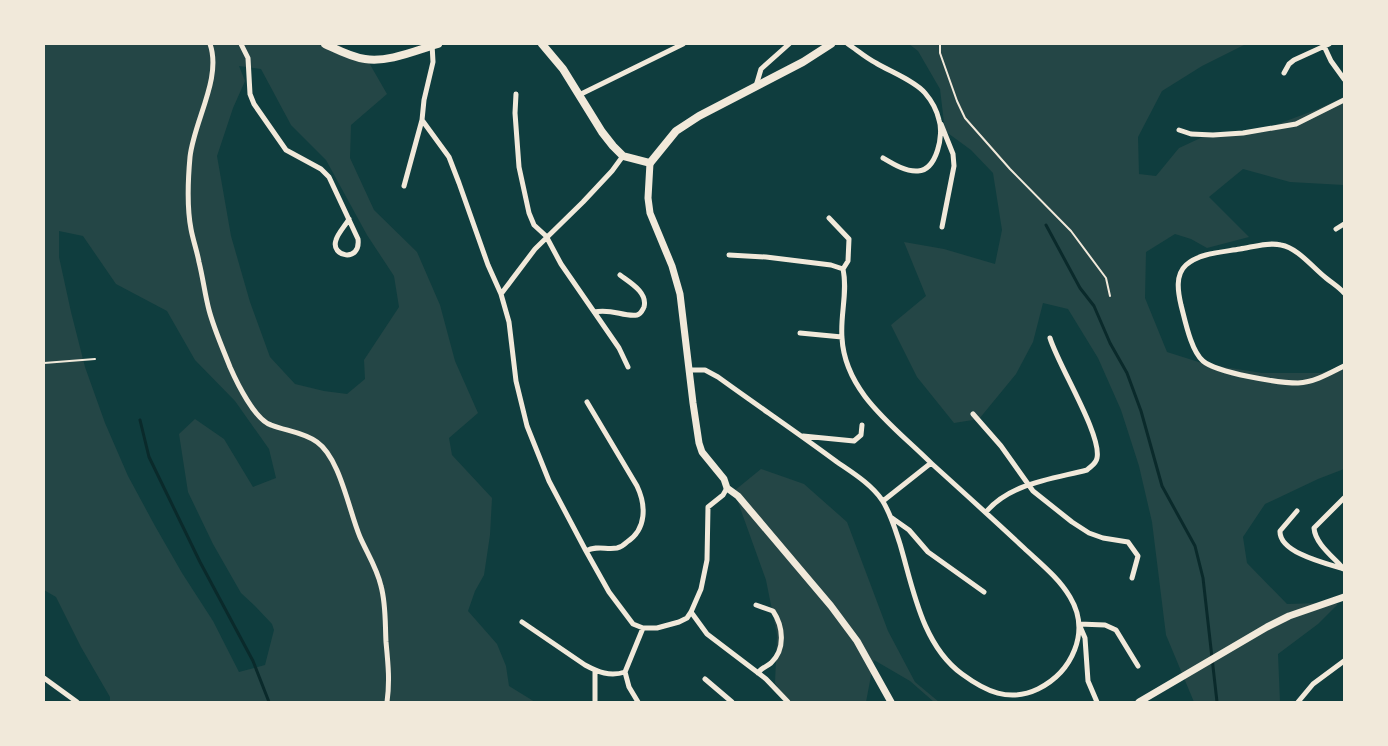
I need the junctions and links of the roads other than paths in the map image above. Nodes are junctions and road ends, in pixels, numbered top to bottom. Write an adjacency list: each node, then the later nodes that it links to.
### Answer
1 (210, 44): 73 (street)
2 (241, 44): 25 (street)
3 (325, 44): 9 (main road)
4 (542, 44): 15 (main road)
5 (683, 44): 15 (street)
6 (789, 44): 13 (street)
7 (830, 44): 13 (main road)
8 (848, 44): 18 (street)
9 (434, 45): 17 (street)
10 (1326, 45): 11 (street); 12 (street)
11 (1284, 73)
12 (1344, 79)
13 (756, 86): 22 (main road)
14 (516, 94): 29 (street)
15 (579, 95): 20 (main road)
16 (1344, 100): 19 (street)
17 (422, 120): 23 (street); 34 (street)
18 (940, 121): 21 (street); 27 (street)
19 (1179, 130)
20 (623, 156): 22 (main road); 29 (street)
21 (883, 158)
22 (650, 163): 41 (street)
23 (404, 186)
24 (829, 218): 31 (street)
25 (349, 219): 25 (street)
26 (1344, 224): 28 (street)
27 (942, 227)
28 (1336, 229)
29 (546, 236): 34 (street); 35 (street)
30 (729, 255): 31 (street)
31 (844, 269): 37 (street)
32 (620, 275): 35 (street)
33 (1344, 292): 39 (street)
34 (501, 294): 54 (street)
35 (594, 312): 40 (street)
36 (800, 333): 37 (street)
37 (842, 337): 46 (street)
38 (1050, 338): 47 (street)
39 (1344, 366)
40 (628, 367)
41 (689, 370): 45 (street); 48 (street)
42 (588, 402): 54 (street)
43 (973, 414): 47 (street)
44 (862, 425): 45 (street)
45 (803, 436): 50 (street)
46 (931, 463): 50 (street); 52 (street)
47 (1029, 485): 52 (street); 56 (street)
48 (727, 488): 60 (street); 71 (street)
49 (1344, 498): 55 (street)
50 (883, 501): 53 (street)
51 (1297, 511): 55 (street)
52 (986, 512): 62 (street)
53 (892, 517): 57 (street); 62 (street)
54 (586, 551): 63 (street)
55 (1344, 569)
56 (1132, 578)
57 (984, 592)
58 (1344, 597): 79 (street)
59 (756, 605): 68 (street)
60 (692, 612): 63 (street); 68 (street)
61 (522, 622): 66 (street)
62 (1079, 624): 65 (street); 78 (street)
63 (643, 628): 67 (street)
64 (1344, 660): 80 (street)
65 (1138, 666)
66 (595, 671): 67 (street); 74 (street)
67 (625, 672): 75 (street)
68 (758, 673): 77 (street)
69 (44, 678): 72 (street)
70 (705, 679): 76 (street)
71 (888, 700)
72 (77, 702)
73 (388, 702)
74 (595, 702)
75 (638, 702)
76 (732, 702)
77 (788, 702)
78 (1097, 702)
79 (1140, 702)
80 (1298, 702)

